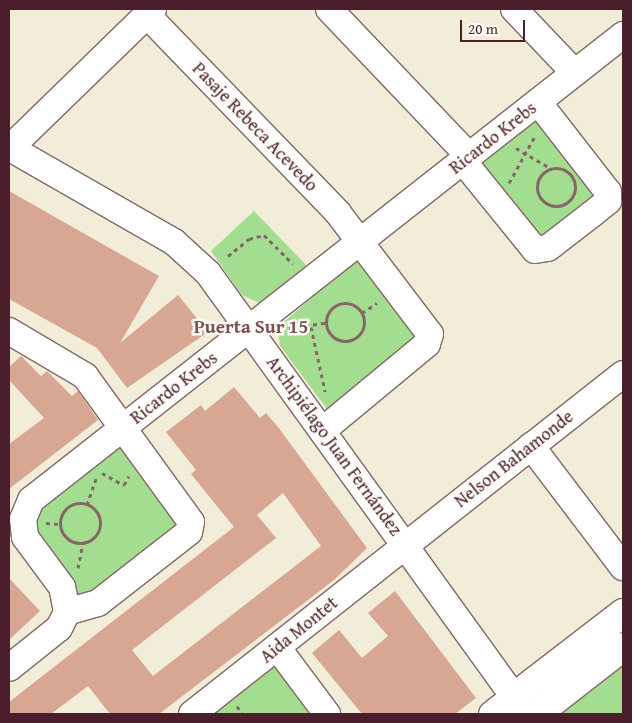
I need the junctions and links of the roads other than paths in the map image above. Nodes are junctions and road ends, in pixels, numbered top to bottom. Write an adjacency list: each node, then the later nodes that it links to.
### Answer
1 (329, 9): 8 (street)
2 (514, 9): 5 (street)
3 (150, 12): 7 (street); 9 (street, Pasaje Rebeca Acevedo)
4 (623, 35): 5 (street, Ricardo Krebs)
5 (575, 73): 6 (street, Ricardo Krebs)
6 (543, 108): 8 (street, Ricardo Krebs); 8 (street)
7 (10, 148): 10 (street, Archipiélago Juan Fernández)
8 (466, 159): 9 (street, Ricardo Krebs)
9 (361, 241): 10 (street, Ricardo Krebs); 14 (street, Pasaje Rebeca Acevedo)
10 (249, 329): 13 (street, Ricardo Krebs); 14 (street, Archipiélago Juan Fernández)
11 (9, 331): 13 (street)
12 (623, 374): 15 (street, Nelson Bahamonde)
13 (124, 428): 16 (street, Ricardo Krebs); 19 (street)
14 (322, 431): 17 (street, Archipiélago Juan Fernández)
15 (531, 446): 17 (street, Nelson Bahamonde); 18 (street)
16 (16, 518): 19 (street, Ricardo Krebs)
17 (405, 545): 21 (street, Aida Montet); 24 (street, Archipiélago Juan Fernández)
18 (623, 567)
19 (67, 612): 23 (street)
20 (623, 613): 24 (street)
21 (277, 647): 25 (street, Aida Montet); 26 (street)
22 (623, 647): 28 (street)
23 (9, 668)
24 (520, 706): 27 (street)
25 (192, 714)
26 (327, 714)
27 (492, 714)
28 (536, 714)

